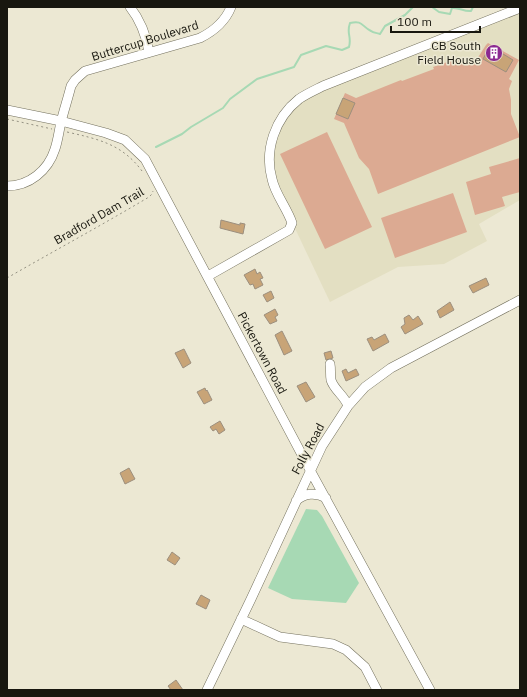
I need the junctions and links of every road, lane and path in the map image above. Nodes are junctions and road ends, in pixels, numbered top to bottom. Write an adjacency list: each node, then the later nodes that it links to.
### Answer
1 (130, 7): 4 (street)
2 (231, 7): 4 (street, Buttercup Boulevard)
3 (520, 8): 11 (street)
4 (149, 52): 7 (street, Buttercup Boulevard)
5 (7, 110): 7 (street, Pickertown Road)
6 (7, 119): 7 (path, Bradford Dam Trail)
7 (60, 126): 8 (path, Bradford Dam Trail); 9 (street, Buttercup Boulevard); 11 (street, Pickertown Road)
8 (144, 174)
9 (7, 186)
10 (153, 190): 12 (path, Bradford Dam Trail)
11 (208, 276): 16 (street, Pickertown Road)
12 (7, 278)
13 (520, 300): 15 (street, Folly Road)
14 (330, 364): 15 (street)
15 (348, 406): 17 (street, Folly Road)
16 (299, 448): 17 (street); 18 (street, Pickertown Road)
17 (320, 448): 18 (street, Folly Road)
18 (310, 470): 19 (street, Pickertown Road); 20 (street, Folly Road)
19 (326, 498): 20 (street); 24 (street, Pickertown Road)
20 (295, 502): 21 (street, Folly Road)
21 (241, 619): 22 (street, Folly Road); 23 (street)
22 (207, 690)
23 (377, 690)
24 (430, 690)

